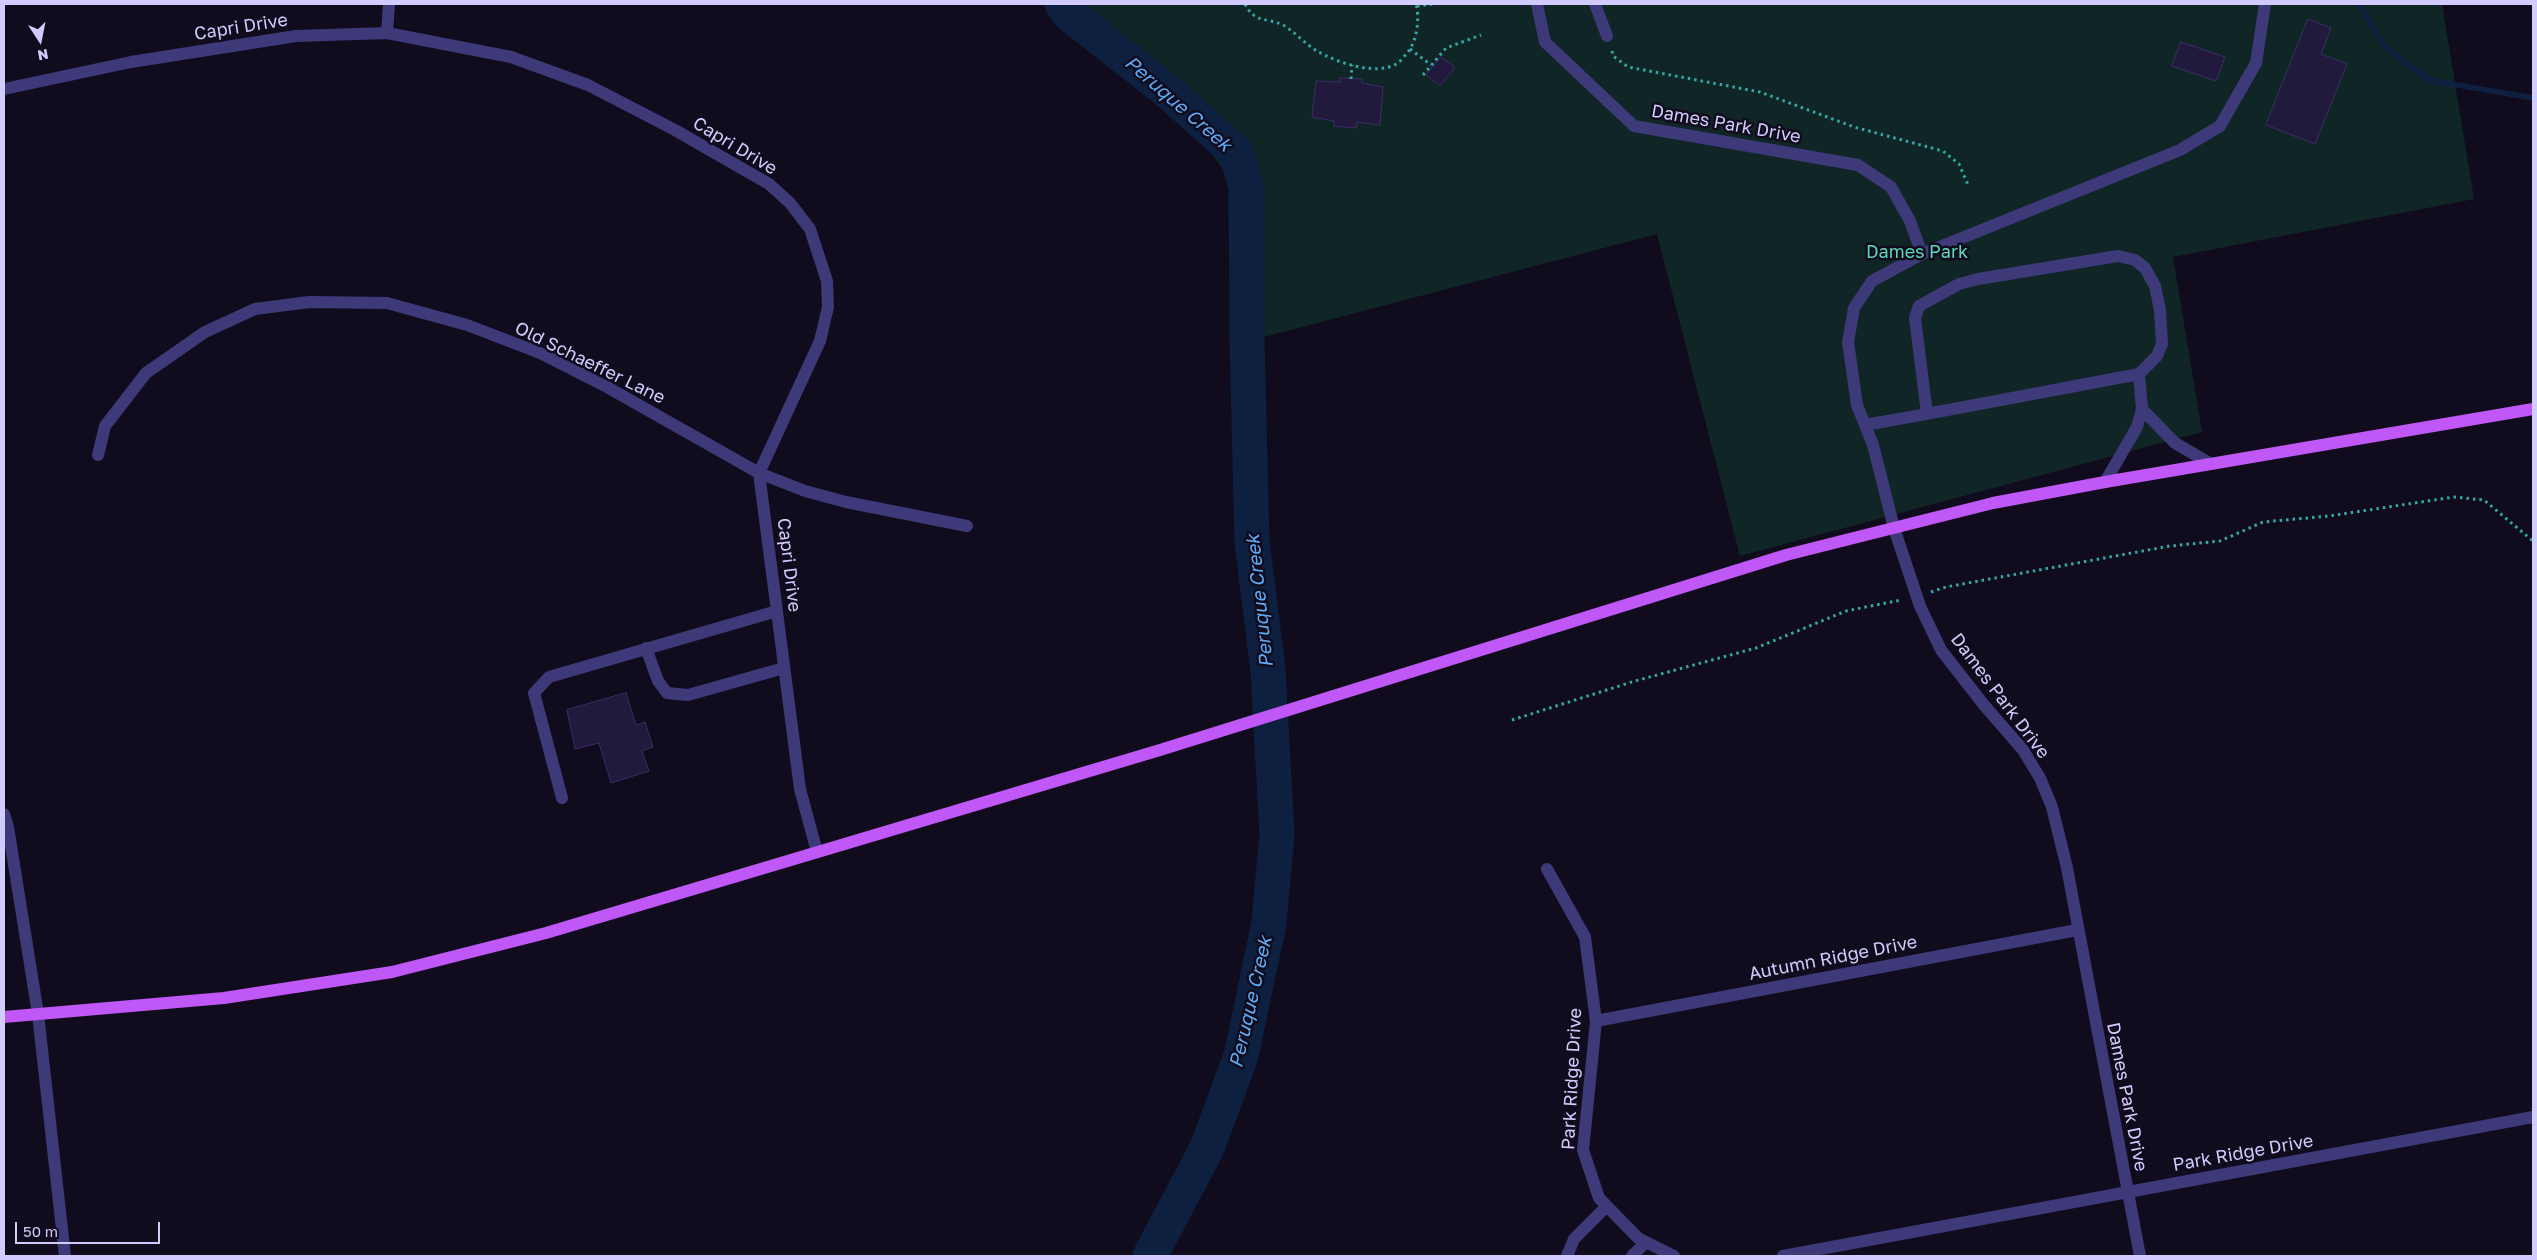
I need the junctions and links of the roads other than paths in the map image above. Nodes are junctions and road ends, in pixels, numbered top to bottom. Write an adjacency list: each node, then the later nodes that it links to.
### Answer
1 (389, 4): 5 (street)
2 (1537, 4): 8 (street, Dames Park Drive)
3 (1595, 4): 6 (street)
4 (2265, 4): 8 (street, Dames Park Drive)
5 (386, 33): 7 (street, Capri Drive); 16 (street, Capri Drive)
6 (1607, 36)
7 (4, 89)
8 (1922, 254): 13 (street, Dames Park Drive)
9 (2139, 374): 10 (street); 12 (street); 12 (street)
10 (2142, 409): 15 (street); 17 (street)
11 (2533, 409): 15 (main road)
12 (1927, 414): 13 (street)
13 (1865, 425): 19 (street, Dames Park Drive)
14 (98, 455): 16 (street, Old Schaeffer Lane)
15 (2211, 464): 17 (main road)
16 (760, 473): 18 (street, Old Schaeffer Lane); 20 (street, Capri Drive)
17 (2105, 482): 19 (main road)
18 (967, 526)
19 (1894, 528): 25 (main road); 27 (street, Dames Park Drive)
20 (777, 611): 21 (street); 22 (street, Capri Drive)
21 (646, 648): 22 (street); 23 (street)
22 (784, 668): 25 (street, Capri Drive)
23 (562, 798)
24 (4, 814): 28 (street)
25 (818, 852): 28 (main road)
26 (1547, 869): 30 (street, Park Ridge Drive)
27 (2077, 930): 30 (street, Autumn Ridge Drive); 32 (street, Dames Park Drive)
28 (38, 1014): 29 (main road); 35 (street)
29 (4, 1018)
30 (1596, 1020): 33 (street, Park Ridge Drive)
31 (2533, 1117): 32 (street, Park Ridge Drive)
32 (2128, 1192): 39 (street, Park Ridge Drive); 40 (street, Dames Park Drive)
33 (1607, 1206): 34 (street, Park Ridge Drive); 36 (street)
34 (1646, 1242): 37 (street); 38 (street, Park Ridge Drive)
35 (65, 1256)
36 (1568, 1256)
37 (1632, 1256)
38 (1674, 1256)
39 (1783, 1256)
40 (2140, 1256)

